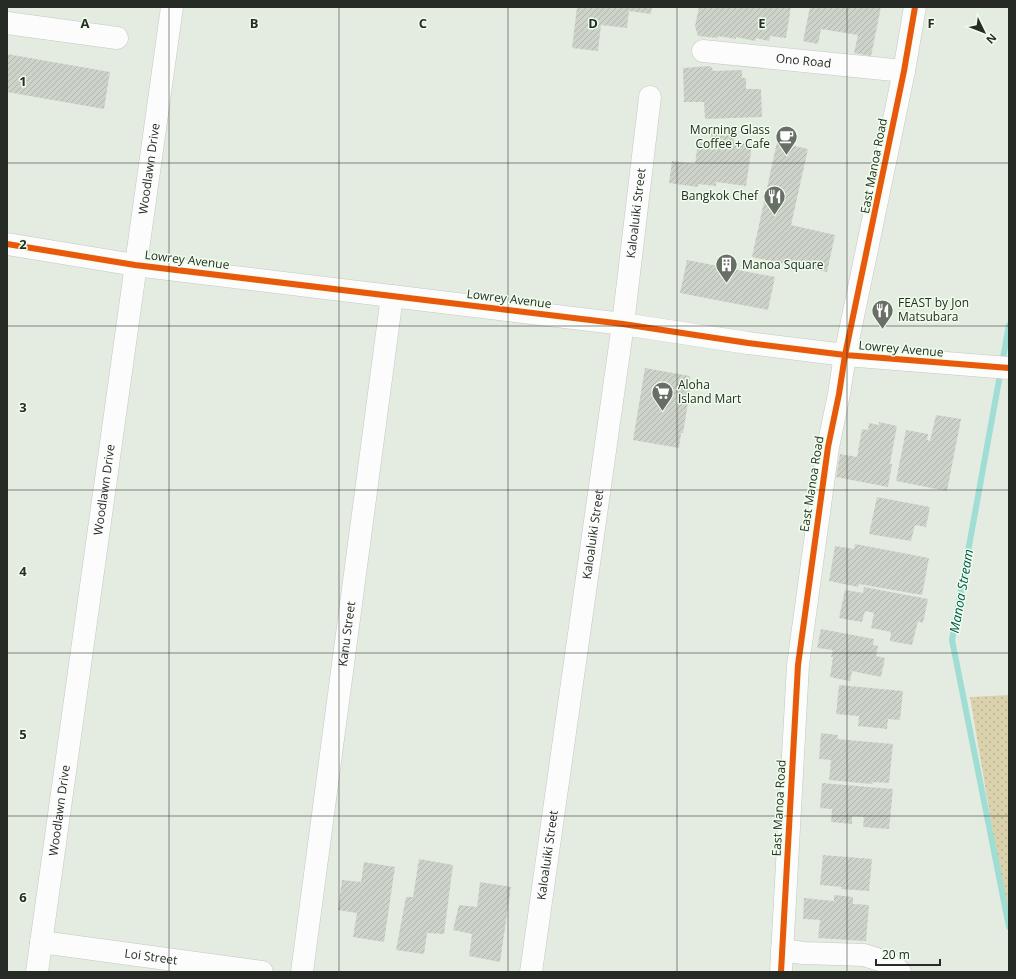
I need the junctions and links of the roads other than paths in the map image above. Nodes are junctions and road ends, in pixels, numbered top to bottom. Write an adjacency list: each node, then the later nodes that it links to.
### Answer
1 (172, 7): 9 (street, Woodlawn Drive)
2 (914, 13): 6 (street, East Manoa Road)
3 (7, 23): 4 (street)
4 (117, 38)
5 (703, 52): 6 (street, Ono Road)
6 (904, 71): 12 (street, East Manoa Road)
7 (650, 97): 11 (street, Kaloaluiki Street)
8 (7, 244): 9 (street, Lowrey Avenue)
9 (135, 265): 10 (street, Lowrey Avenue); 14 (street, Woodlawn Drive)
10 (392, 296): 11 (street, Lowrey Avenue); 18 (street, Kanu Street)
11 (623, 324): 12 (street, Lowrey Avenue); 19 (street, Kaloaluiki Street)
12 (845, 355): 13 (street, Lowrey Avenue); 15 (street, East Manoa Road)
13 (1009, 368)
14 (41, 942): 16 (street, Woodlawn Drive); 17 (street, Loi Street)
15 (782, 950): 20 (street, East Manoa Road); 21 (street)
16 (37, 972)
17 (262, 972)
18 (302, 972)
19 (531, 972)
20 (780, 972)
21 (900, 972)

